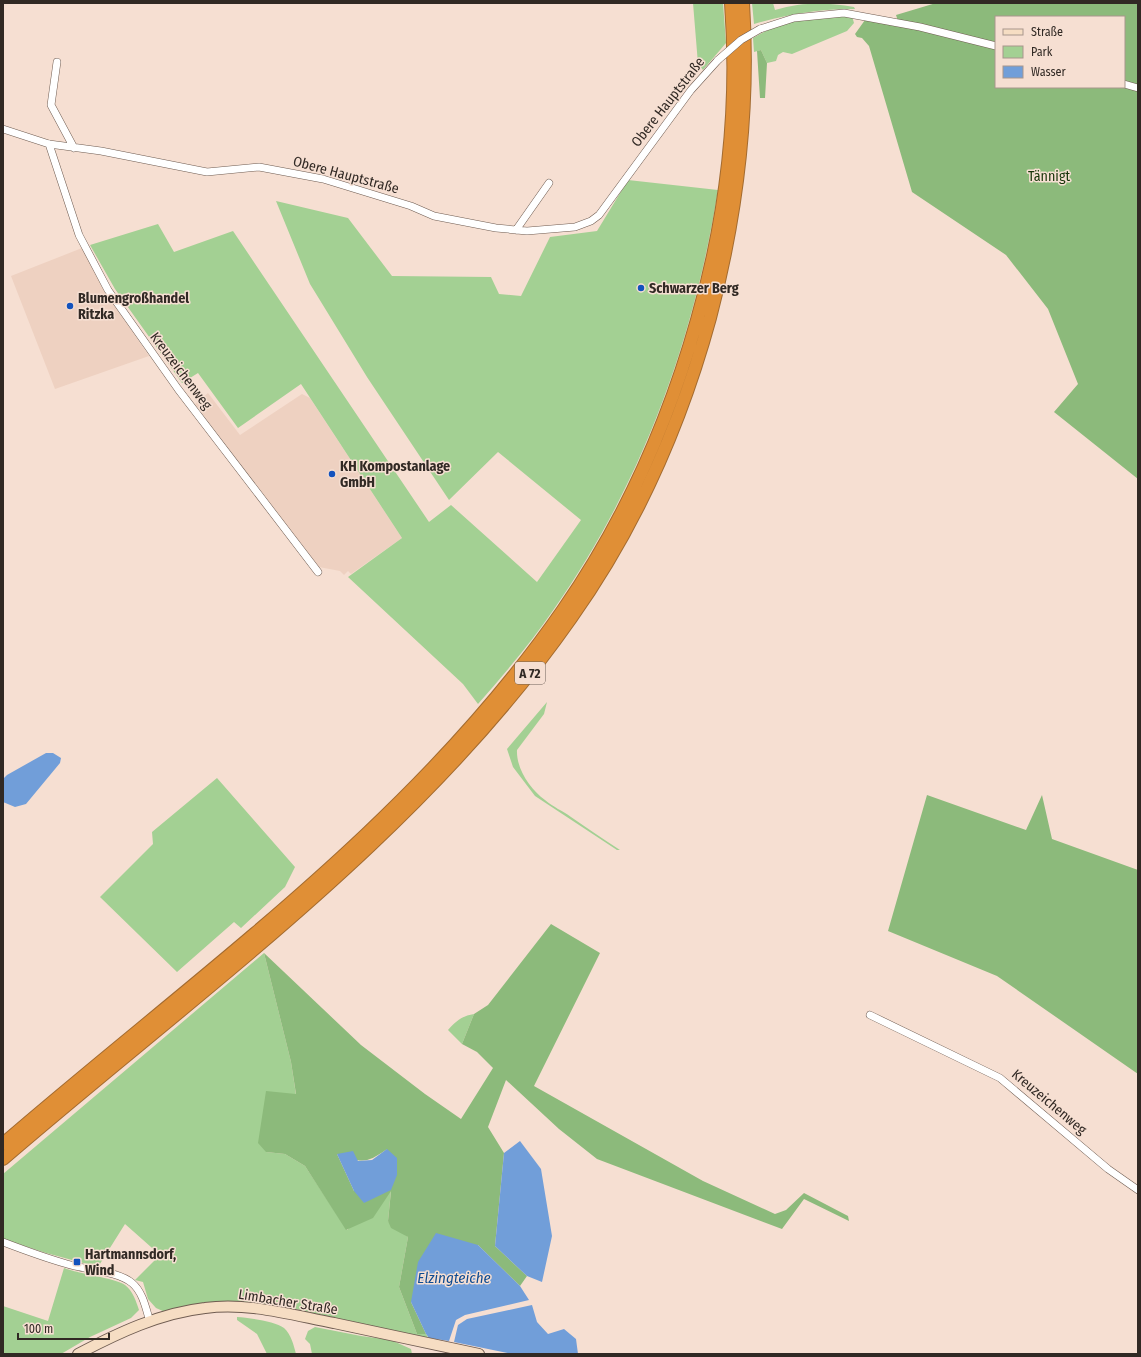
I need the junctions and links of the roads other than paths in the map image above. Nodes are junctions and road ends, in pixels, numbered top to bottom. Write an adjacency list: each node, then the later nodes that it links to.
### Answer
1 (731, 3): 14 (highway, A 72)
2 (743, 3): 15 (highway, A 72)
3 (995, 46): 11 (street, Obere Hauptstraße, bridge)
4 (57, 62): 9 (street)
5 (1125, 84): 6 (street)
6 (1138, 88)
7 (3, 129): 8 (street, Obere Hauptstraße)
8 (49, 144): 9 (street, Obere Hauptstraße); 12 (street, Kreuzeichenweg)
9 (74, 148): 11 (street, Obere Hauptstraße)
10 (549, 182): 11 (street)
11 (516, 230)
12 (318, 572)
13 (870, 1015): 16 (street, Kreuzeichenweg)
14 (3, 1144)
15 (3, 1159)
16 (1138, 1190)
17 (3, 1242): 18 (street)
18 (150, 1322): 19 (main road, Limbacher Straße); 20 (main road, Limbacher Straße)
19 (78, 1354)
20 (479, 1354)

